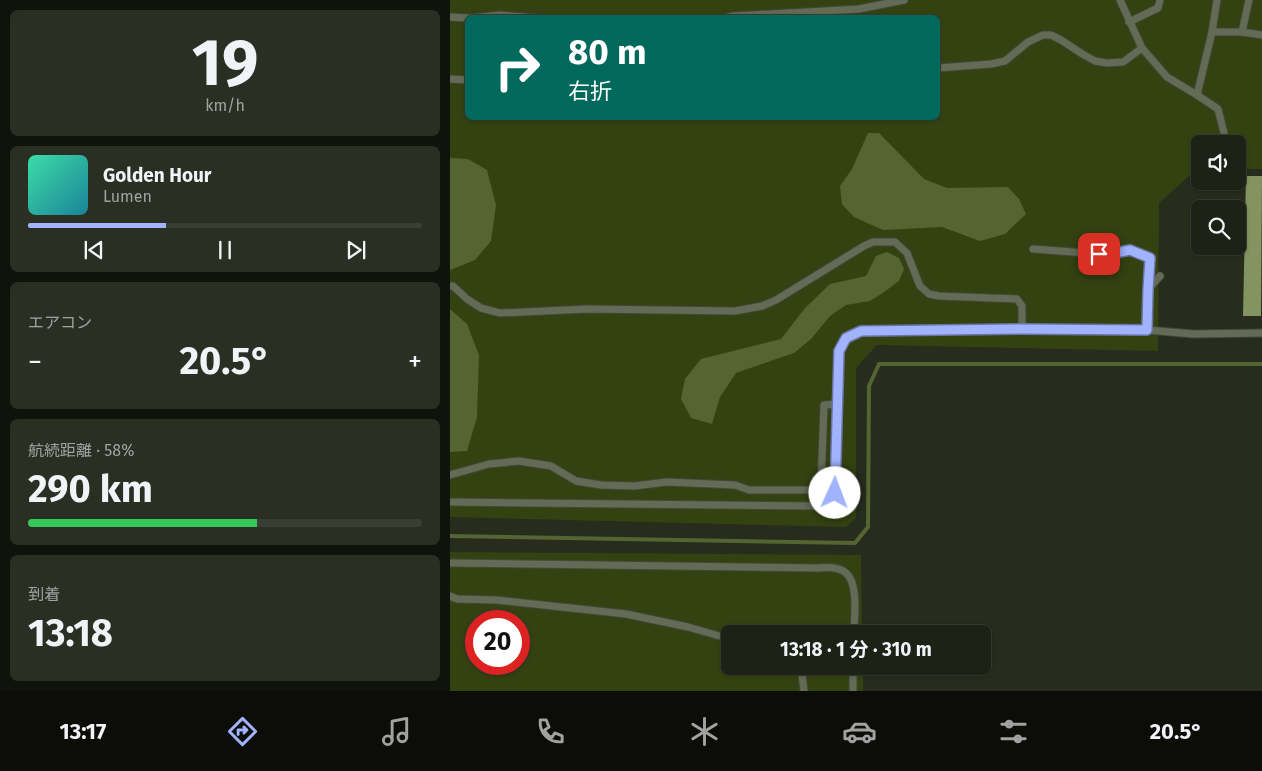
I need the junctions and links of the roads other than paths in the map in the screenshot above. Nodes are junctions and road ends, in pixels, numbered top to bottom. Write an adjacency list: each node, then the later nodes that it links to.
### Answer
1 (904, 0): 6 (lane)
2 (1120, 0): 9 (lane)
3 (1160, 0): 9 (lane)
4 (1217, 0): 10 (lane)
5 (1248, 0): 11 (lane)
6 (751, 15)
7 (450, 17): 8 (lane)
8 (465, 18)
9 (1130, 22): 13 (lane)
10 (1212, 32): 11 (lane); 17 (lane)
11 (1242, 32): 12 (lane)
12 (1262, 35)
13 (1142, 48): 14 (lane); 17 (lane)
14 (940, 68)
15 (450, 79): 16 (lane)
16 (465, 80)
17 (1197, 95): 18 (lane)
18 (1224, 135)
19 (1033, 249): 22 (lane)
20 (1160, 276): 22 (lane)
21 (450, 286): 23 (lane)
22 (1148, 290): 24 (lane)
23 (1022, 329): 24 (lane); 26 (lane)
24 (1147, 330): 25 (lane)
25 (1262, 333)
26 (838, 404): 27 (lane); 28 (lane)
27 (450, 475)
28 (450, 502)
29 (450, 563): 31 (lane)
30 (450, 596): 32 (lane)
31 (854, 625)
32 (721, 636)
33 (802, 675): 35 (lane)
34 (853, 675): 36 (lane)
35 (804, 691)
36 (853, 691)

